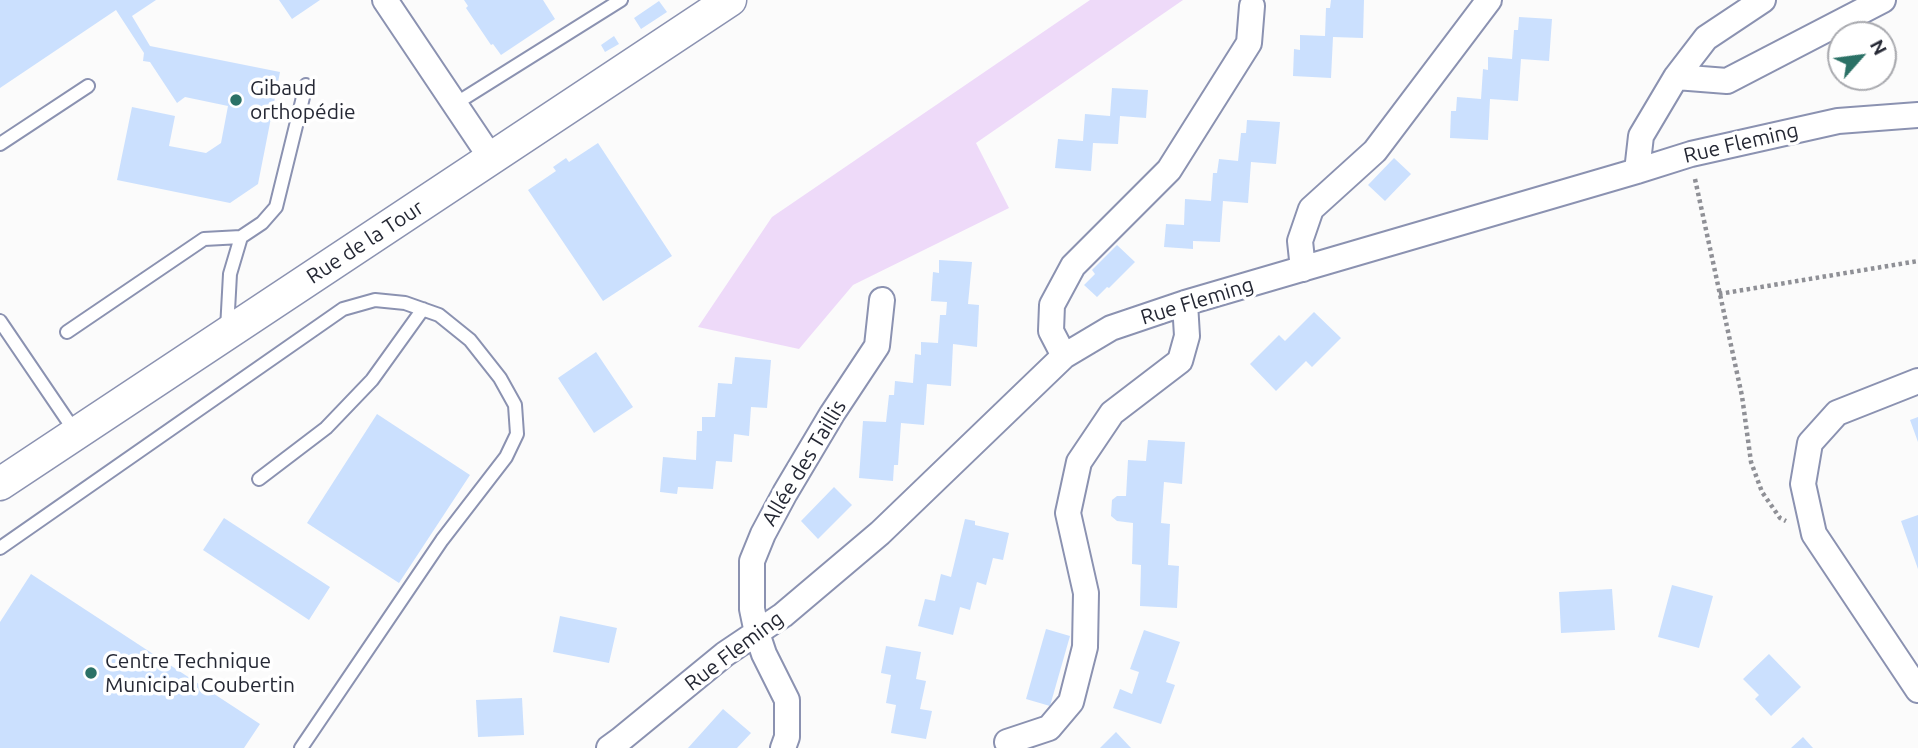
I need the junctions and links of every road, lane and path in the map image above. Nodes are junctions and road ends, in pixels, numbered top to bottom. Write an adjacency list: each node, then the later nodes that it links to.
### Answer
1 (385, 0): 11 (street)
2 (621, 0): 11 (lane)
3 (730, 0): 14 (street, Rue de la Tour)
4 (1489, 0): 19 (street)
5 (1763, 0): 8 (street)
6 (1882, 0): 8 (street)
7 (1252, 6): 27 (street)
8 (1676, 76): 15 (street)
9 (306, 85): 17 (lane)
10 (88, 86): 13 (lane)
11 (454, 104): 14 (street)
12 (1918, 115): 15 (street, Rue Fleming)
13 (0, 144)
14 (491, 158): 26 (street, Rue de la Tour)
15 (1637, 171): 19 (street, Rue Fleming)
16 (1694, 172): 20 (path)
17 (241, 237): 25 (lane); 26 (lane)
18 (1918, 261): 20 (path)
19 (1303, 269): 22 (street, Rue Fleming)
20 (1719, 294): 32 (path)
21 (882, 300): 34 (street, Allée des Taillis)
22 (1185, 303): 27 (street, Rue Fleming); 36 (street)
23 (423, 309): 30 (lane); 33 (lane); 37 (lane)
24 (0, 321): 29 (lane)
25 (67, 332)
26 (227, 333): 29 (street, Rue de la Tour)
27 (1064, 356): 34 (street, Rue Fleming)
28 (1918, 381): 32 (street)
29 (76, 433): 31 (street, Rue de la Tour)
30 (259, 479)
31 (0, 484)
32 (1814, 534): 35 (street)
33 (0, 548)
34 (757, 633): 38 (street, Rue Fleming); 39 (street, Allée des Taillis)
35 (1918, 690)
36 (1007, 743)
37 (300, 748)
38 (608, 748)
39 (783, 748)

